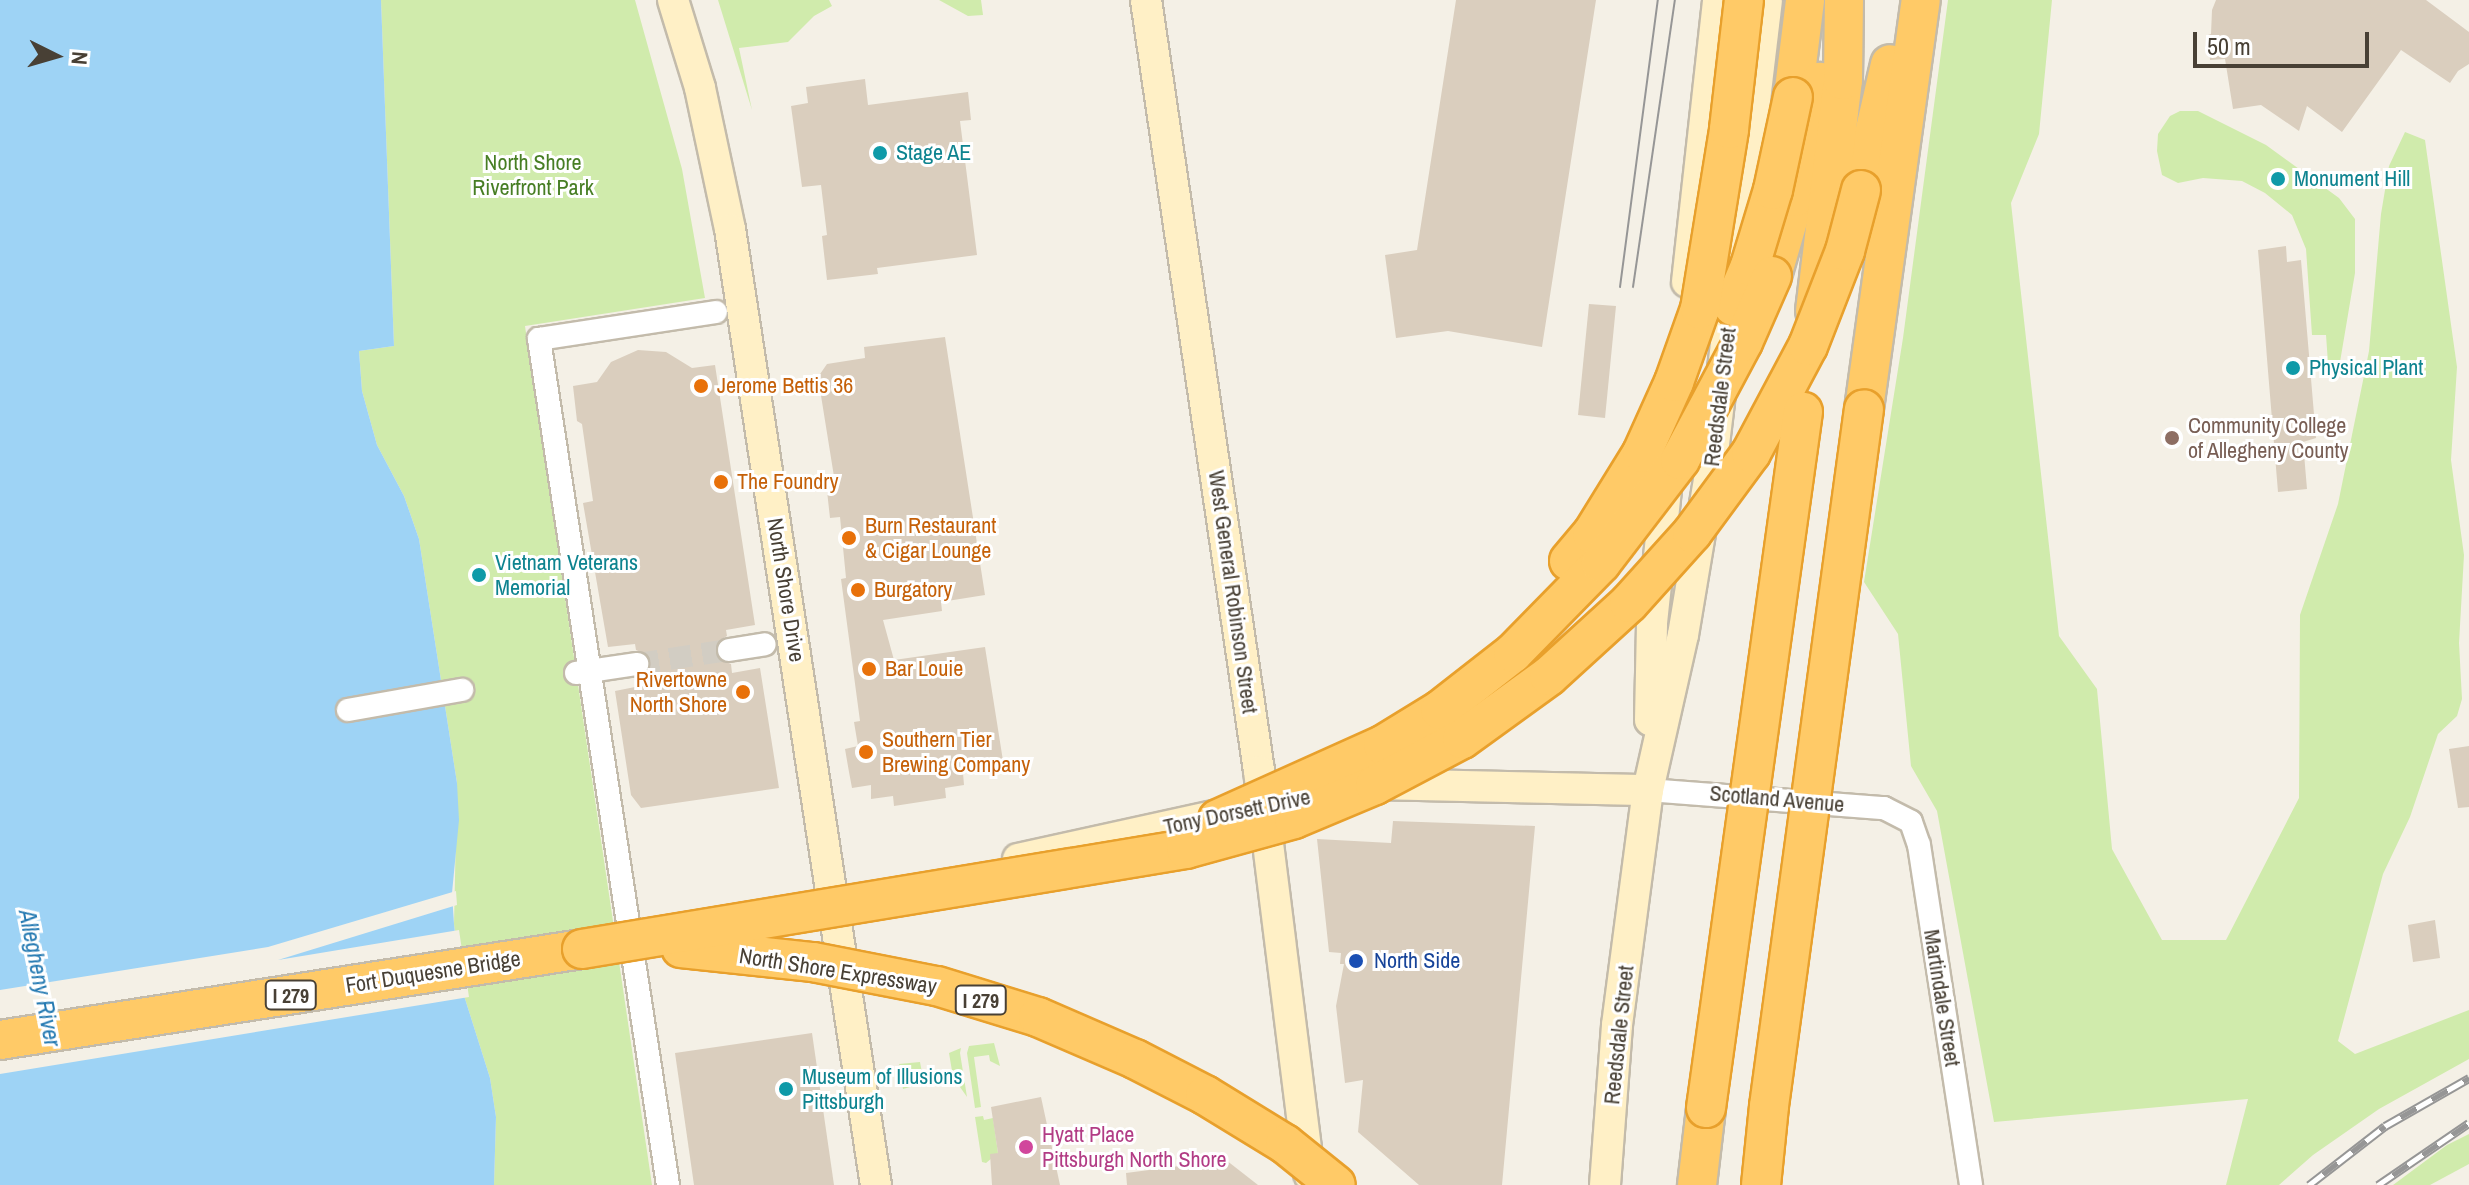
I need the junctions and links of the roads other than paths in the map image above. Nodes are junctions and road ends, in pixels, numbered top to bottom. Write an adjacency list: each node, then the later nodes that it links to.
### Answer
1 (673, 0): 22 (main road, North Shore Drive)
2 (1146, 0): 18 (main road, West General Robinson Street)
3 (1718, 0): 17 (main road, Reedsdale Street)
4 (1805, 0): 20 (highway, bridge)
5 (1833, 0): 20 (highway, bridge)
6 (1844, 0): 31 (highway, bridge)
7 (1902, 0): 21 (highway, bridge)
8 (1921, 0): 32 (highway, bridge)
9 (1761, 6): 17 (main road, Reedsdale Street); 21 (highway, bridge)
10 (716, 312): 14 (street)
11 (765, 644): 12 (street)
12 (729, 650)
13 (637, 664): 14 (street)
14 (583, 672): 26 (street)
15 (462, 690): 16 (street)
16 (348, 710)
17 (1648, 790): 18 (main road, Tony Dorsett Drive); 19 (street, Scotland Avenue); 30 (main road, Reedsdale Street)
18 (1263, 806): 22 (main road, Tony Dorsett Drive); 28 (main road, West General Robinson Street)
19 (1903, 815): 33 (street, Martindale Street)
20 (1198, 827): 23 (highway, bridge)
21 (947, 888): 23 (highway, bridge)
22 (832, 900): 27 (main road, North Shore Drive)
23 (582, 949): 24 (highway, Fort Duquesne Bridge / I 279); 29 (highway, North Shore Expressway / I 279, bridge)
24 (0, 1039)
25 (1752, 1134): 32 (street)
26 (668, 1185)
27 (876, 1185)
28 (1310, 1185)
29 (1333, 1185)
30 (1605, 1185)
31 (1697, 1185)
32 (1762, 1185)
33 (1971, 1185)

